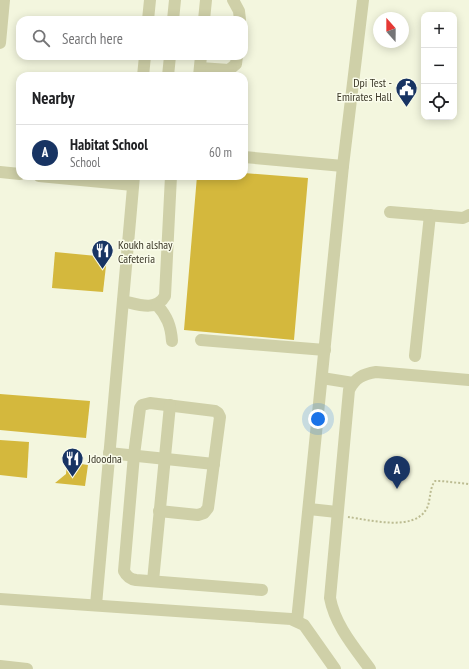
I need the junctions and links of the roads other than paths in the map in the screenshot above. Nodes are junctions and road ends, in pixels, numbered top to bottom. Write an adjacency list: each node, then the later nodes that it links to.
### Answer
1 (4, 0): 11 (street)
2 (150, 0): 7 (street)
3 (175, 0): 8 (street)
4 (206, 0): 9 (street)
5 (233, 0): 10 (street)
6 (363, 0): 19 (street)
7 (148, 16)
8 (173, 16)
9 (204, 16)
10 (239, 16)
11 (0, 43)
12 (145, 60): 16 (street)
13 (170, 60): 17 (street)
14 (236, 60): 15 (street)
15 (200, 67)
16 (143, 72)
17 (168, 72)
18 (248, 157): 19 (street)
19 (343, 166): 32 (street)
20 (0, 172): 21 (street)
21 (16, 174)
22 (115, 180): 24 (street)
23 (171, 180): 29 (street)
24 (134, 181): 28 (street)
25 (390, 212): 27 (street)
26 (469, 215): 27 (street)
27 (430, 216): 33 (street)
28 (123, 301): 29 (street); 38 (street)
29 (157, 305): 31 (street)
30 (202, 340): 32 (street)
31 (172, 341)
32 (324, 350): 34 (street)
33 (415, 356)
34 (322, 378): 36 (street); 42 (street)
35 (469, 380): 36 (street)
36 (353, 383): 44 (street)
37 (170, 405): 39 (street); 40 (street); 41 (street)
38 (109, 453): 39 (street); 48 (street)
39 (134, 456): 40 (street); 45 (street)
40 (164, 459): 41 (street); 43 (street)
41 (214, 464): 43 (street)
42 (309, 509): 44 (street); 49 (street)
43 (159, 511): 45 (street)
44 (337, 514): 53 (street)
45 (153, 581): 46 (street)
46 (262, 590)
47 (0, 599): 48 (street)
48 (96, 605): 49 (street)
49 (298, 621): 52 (street)
50 (0, 666): 51 (street)
51 (27, 669)
52 (335, 669)
53 (370, 669)

